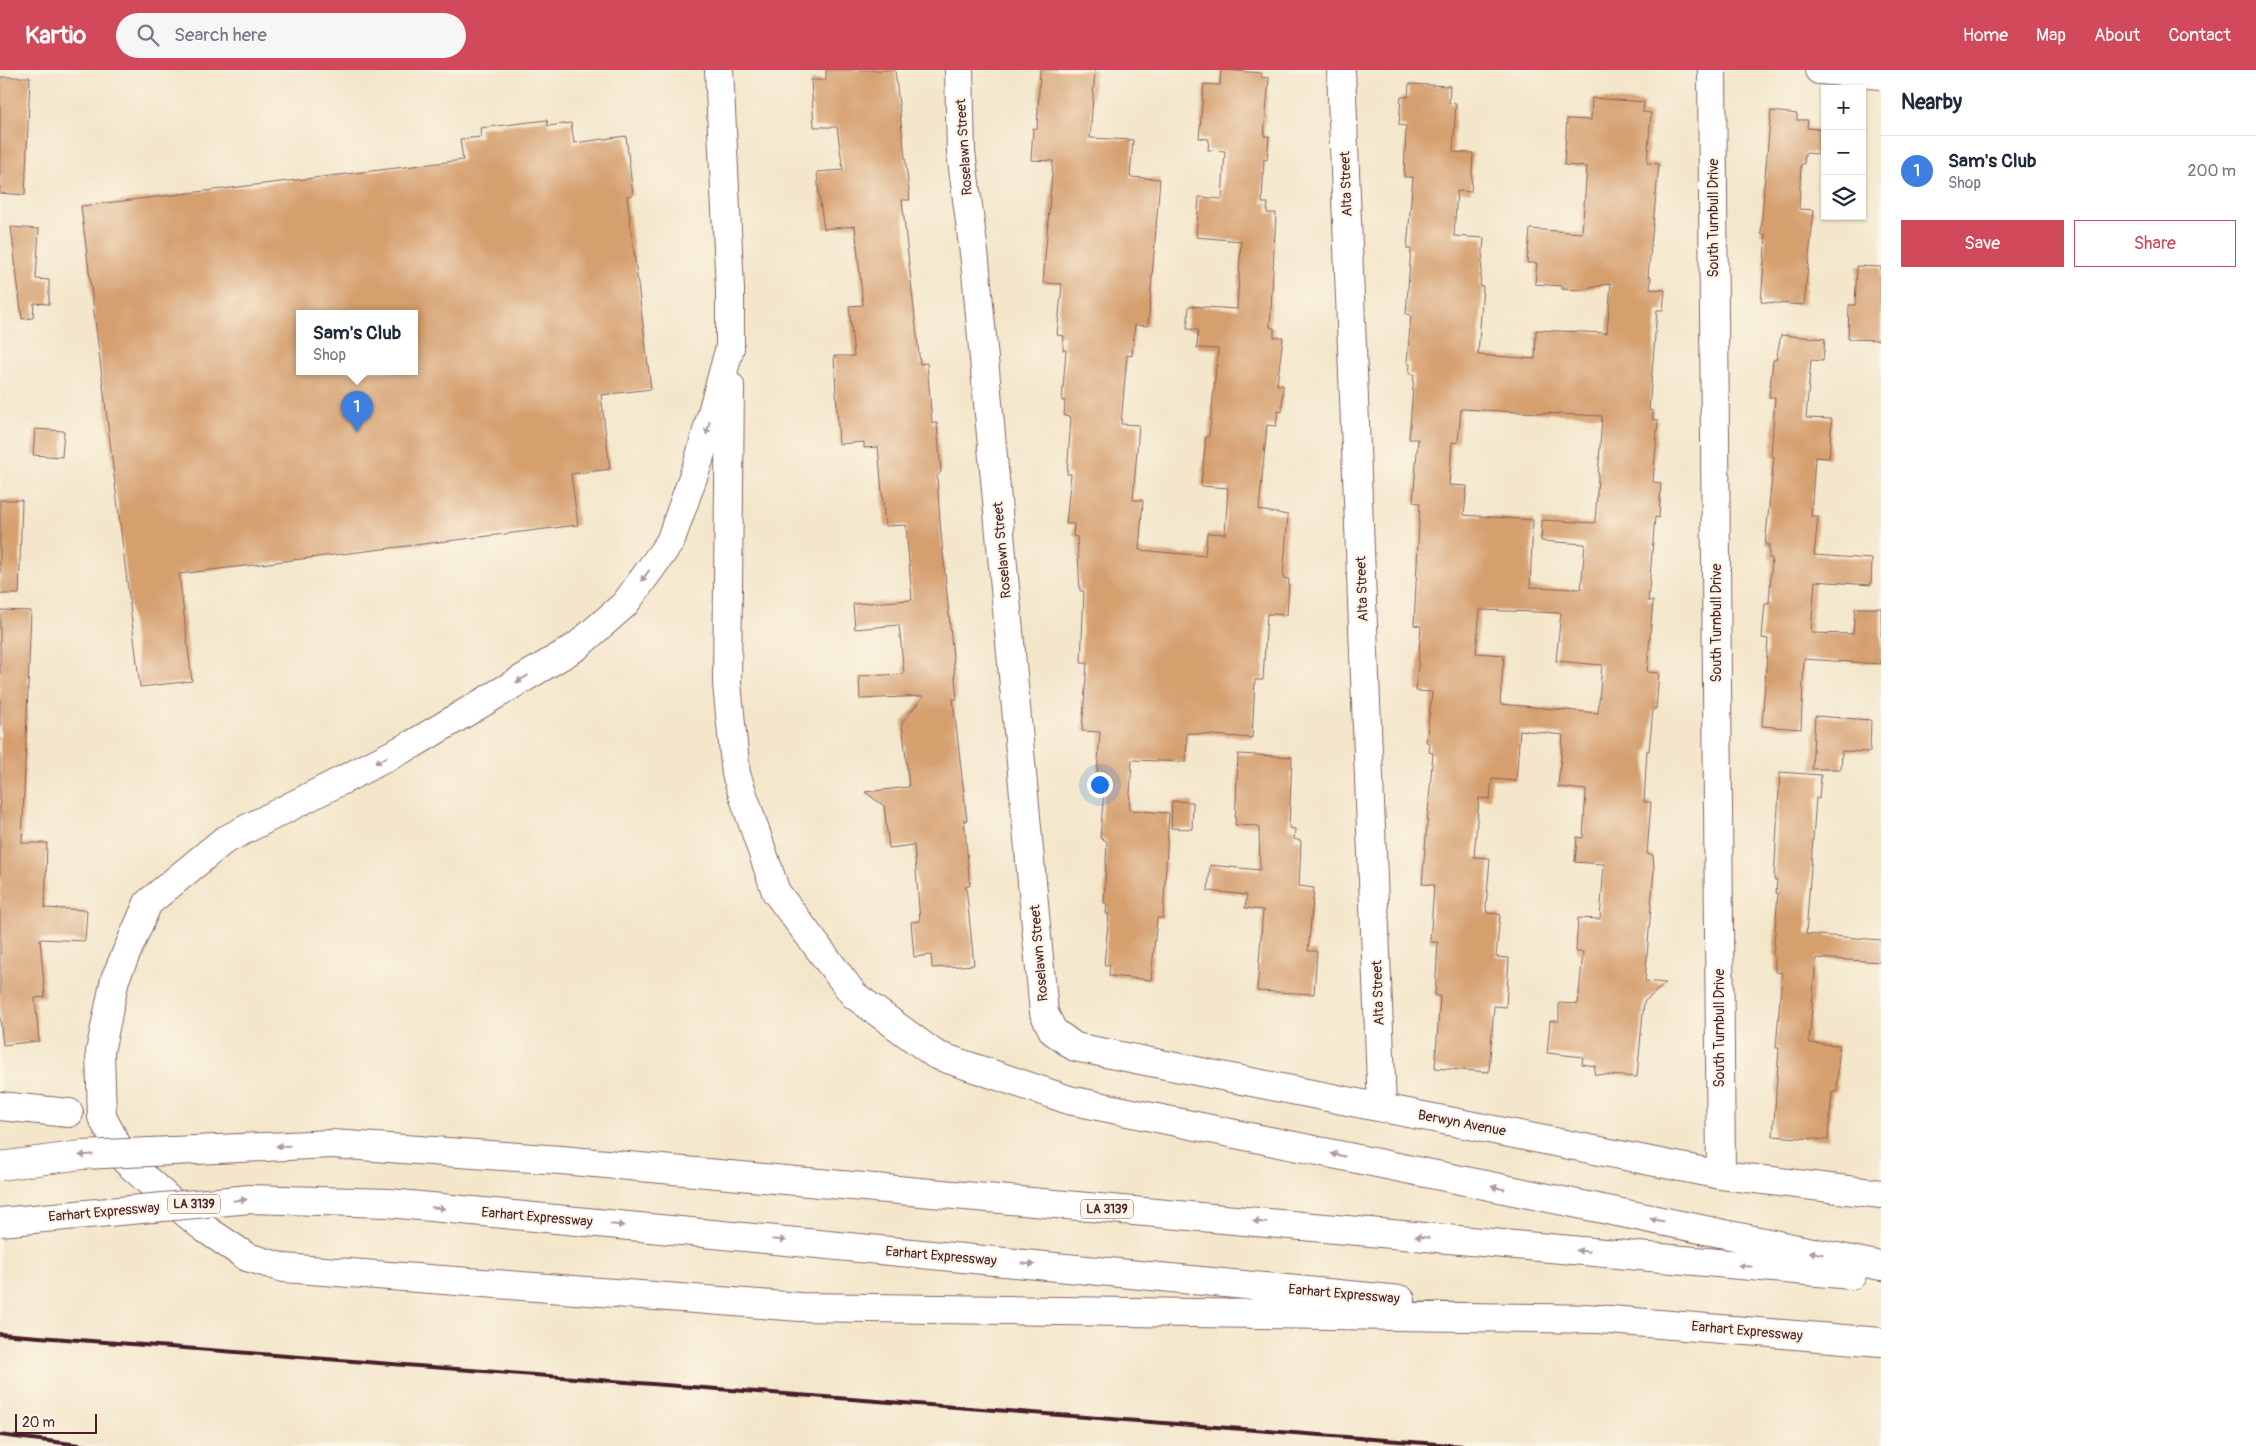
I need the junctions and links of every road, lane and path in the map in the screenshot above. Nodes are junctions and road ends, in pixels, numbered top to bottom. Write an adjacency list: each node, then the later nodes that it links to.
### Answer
1 (719, 70): 7 (main road)
2 (959, 70): 8 (main road, Roselawn Street)
3 (1341, 70): 10 (main road, Alta Street)
4 (1712, 70): 13 (main road, South Turnbull Drive)
5 (1819, 70): 6 (main road)
6 (1881, 75)
7 (730, 347): 16 (main road, one-way to 7); 18 (main road, one-way to 18)
8 (1053, 1028): 10 (main road, Berwyn Avenue)
9 (0, 1106): 11 (main road)
10 (1382, 1107): 13 (main road, Berwyn Avenue)
11 (69, 1112)
12 (0, 1166): 17 (main road, LA 3139, one-way to 12, bridge)
13 (1721, 1175): 14 (main road, Berwyn Avenue)
14 (1881, 1194)
15 (0, 1222): 18 (main road, Earhart Expressway / LA 3139, one-way to 18, bridge)
16 (1881, 1266)
17 (1881, 1278)
18 (1603, 1319): 19 (main road, Earhart Expressway / LA 3139)
19 (1881, 1342)

